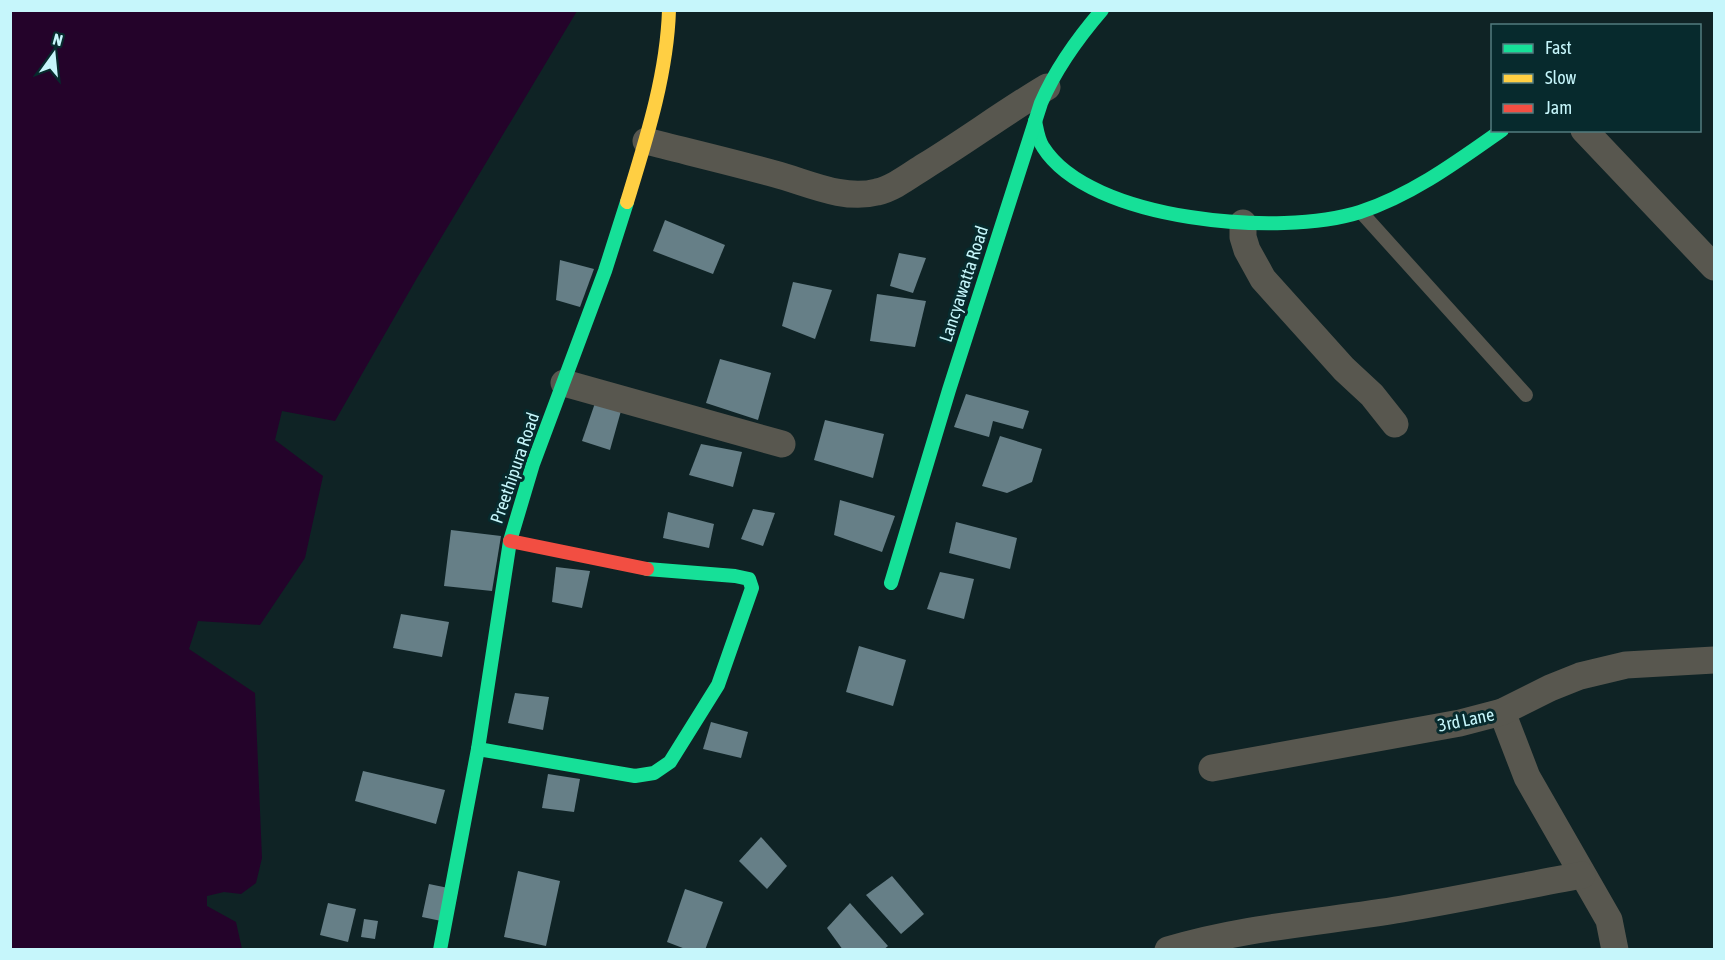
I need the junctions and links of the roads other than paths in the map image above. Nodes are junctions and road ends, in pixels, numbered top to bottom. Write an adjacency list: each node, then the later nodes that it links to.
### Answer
1 (669, 10): 7 (street, Preethipura Road)
2 (1102, 10): 3 (street, Lancyawatta Road)
3 (1047, 87): 4 (street, Lancyawatta Road); 7 (street)
4 (1035, 122): 9 (street); 16 (street, Lancyawatta Road)
5 (1499, 132): 8 (street)
6 (1586, 132): 10 (street)
7 (646, 141): 11 (street, Preethipura Road)
8 (1360, 212): 9 (street); 12 (lane)
9 (1243, 223): 13 (street)
10 (1714, 267)
11 (564, 383): 14 (street); 15 (street, Preethipura Road)
12 (1526, 395)
13 (1395, 424)
14 (782, 444)
15 (510, 541): 19 (street, Preethipura Road); 19 (street)
16 (891, 583)
17 (1714, 660): 18 (street, 3rd Lane)
18 (1502, 712): 20 (street, 3rd Lane); 21 (street)
19 (478, 749): 22 (street, Preethipura Road)
20 (1212, 768)
21 (1582, 875): 23 (street); 24 (street)
22 (440, 950)
23 (1168, 950)
24 (1615, 950)

